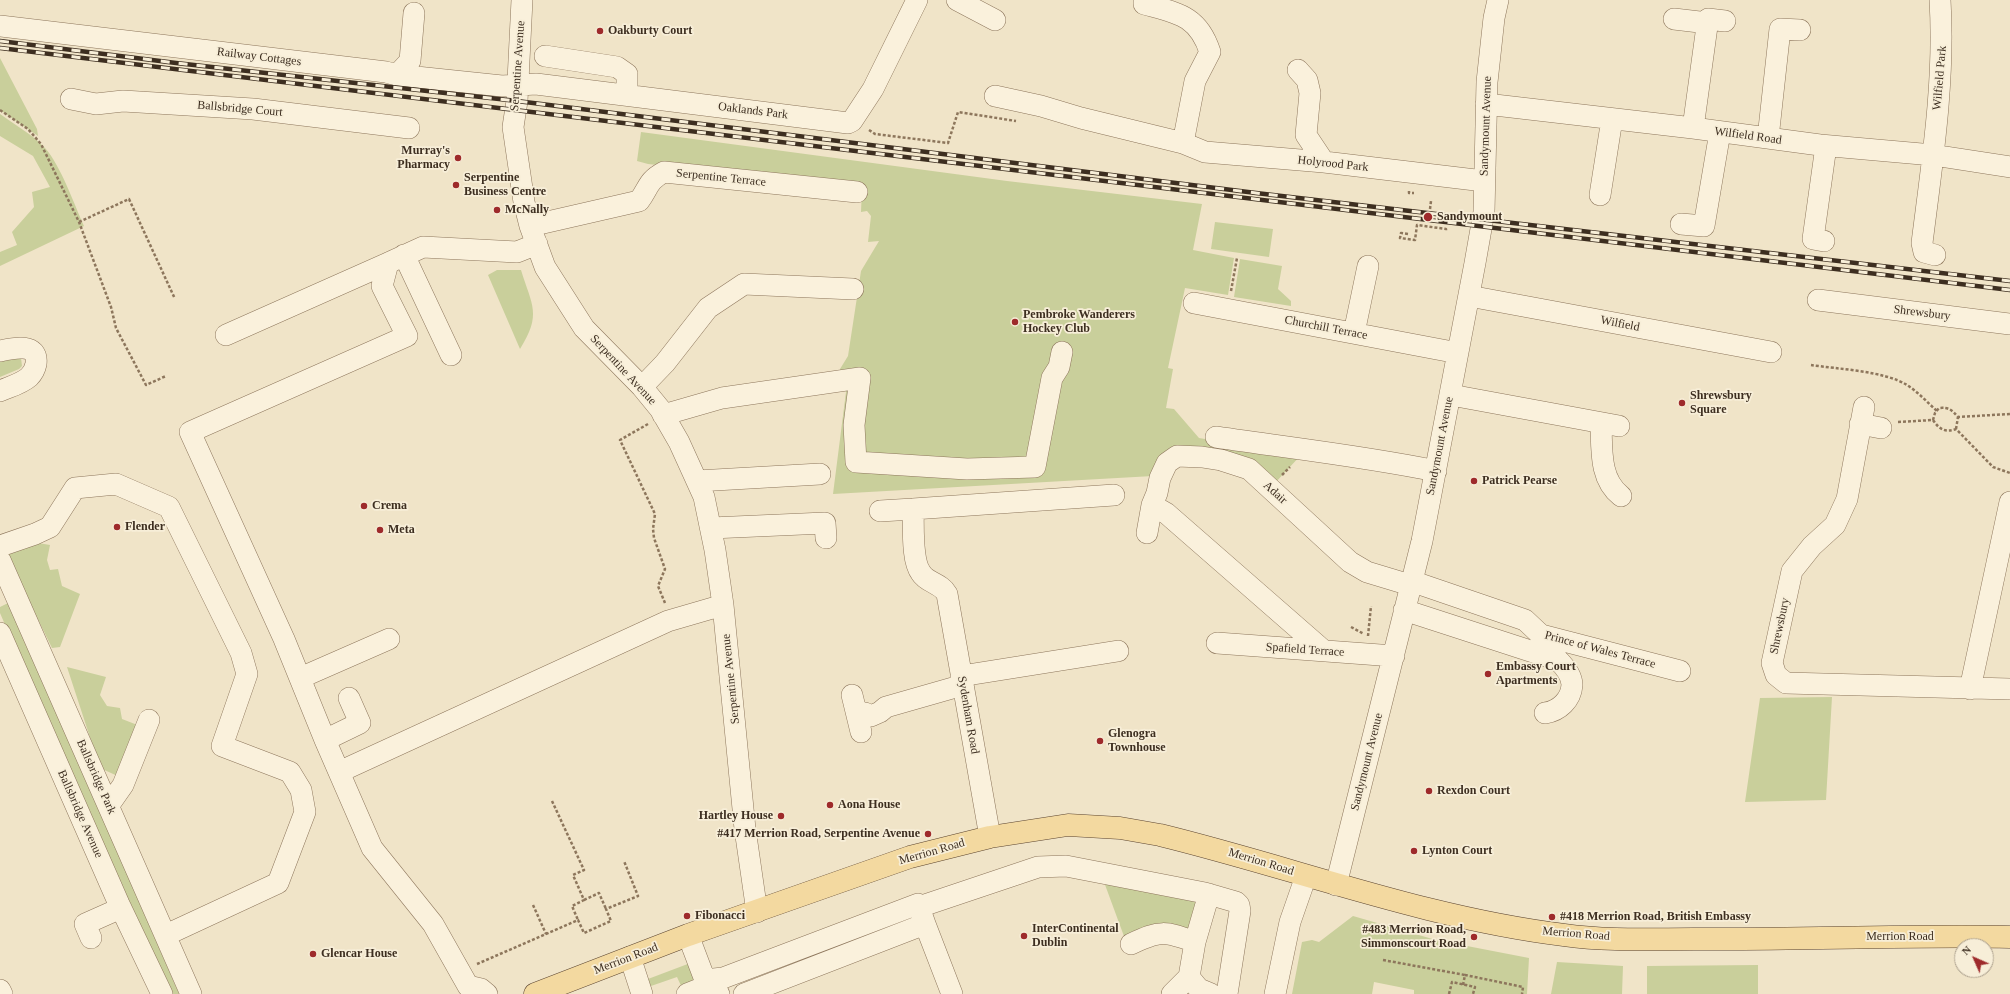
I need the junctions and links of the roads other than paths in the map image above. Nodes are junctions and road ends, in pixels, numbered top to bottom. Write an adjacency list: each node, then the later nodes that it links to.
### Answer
1 (522, 0): 15 (street, Serpentine Avenue)
2 (916, 0): 16 (street, Oaklands Park)
3 (957, 0): 9 (street)
4 (1144, 0): 25 (street)
5 (1498, 0): 19 (street, Sandymount Avenue)
6 (1940, 0): 27 (street, Wilfield Park)
7 (414, 13): 14 (street)
8 (1674, 19): 22 (street)
9 (995, 20)
10 (0, 26): 14 (street, Railway Cottages)
11 (1800, 30): 24 (street)
12 (545, 56): 16 (street)
13 (1298, 70): 28 (street)
14 (397, 75): 15 (street, Railway Cottages)
15 (518, 85): 16 (street, Oaklands Park); 34 (street, Serpentine Avenue)
16 (627, 94)
17 (995, 96): 25 (street, Holyrood Park)
18 (71, 99): 21 (street, Ballsbridge Court)
19 (1486, 104): 20 (street, Wilfield Road); 30 (street, Sandymount Avenue)
20 (1612, 119): 22 (street, Wilfield Road); 32 (street)
21 (409, 128)
22 (1693, 128): 23 (street, Wilfield Road)
23 (1720, 132): 24 (street, Wilfield Road); 33 (street)
24 (1768, 138): 26 (street, Wilfield Road)
25 (1183, 143): 28 (street, Holyrood Park)
26 (1826, 146): 27 (street, Wilfield Road); 35 (street)
27 (1933, 155): 29 (street, Wilfield Road); 36 (street, Wilfield Park)
28 (1324, 162): 30 (street, Holyrood Park)
29 (2010, 167)
30 (1484, 181): 40 (street, Sandymount Avenue)
31 (857, 192): 34 (street, Serpentine Terrace)
32 (1600, 195)
33 (1681, 224)
34 (533, 235): 37 (street, Serpentine Terrace); 51 (street, Serpentine Avenue)
35 (1811, 239)
36 (1922, 253)
37 (396, 259): 45 (street, Serpentine Terrace); 50 (street); 82 (street)
38 (1368, 266): 44 (street)
39 (853, 290): 51 (street)
40 (1469, 296): 48 (street, Wilfield); 49 (street, Sandymount Avenue)
41 (1830, 296): 43 (street, Shrewsbury)
42 (1194, 303): 44 (street, Churchill Terrace)
43 (2010, 324)
44 (1354, 333): 49 (street, Churchill Terrace)
45 (226, 335)
46 (0, 351): 52 (street)
47 (1062, 352): 54 (street)
48 (1771, 352)
49 (1458, 353): 53 (street, Sandymount Avenue)
50 (451, 355)
51 (642, 387): 54 (street, Serpentine Avenue)
52 (0, 391)
53 (1450, 394): 57 (street, Sandymount Avenue); 61 (street)
54 (663, 415): 59 (street, Serpentine Avenue)
55 (1886, 425): 84 (street, Shrewsbury)
56 (1216, 437): 57 (street)
57 (1436, 471): 71 (street, Sandymount Avenue)
58 (820, 474): 59 (street)
59 (697, 482): 66 (street, Serpentine Avenue)
60 (1114, 495): 64 (street)
61 (1621, 496)
62 (2010, 502): 84 (street)
63 (1152, 505): 67 (street, Adair); 71 (street, Adair); 78 (street)
64 (913, 508): 65 (street); 83 (street, Sydenham Road)
65 (880, 510)
66 (711, 528): 68 (street); 72 (street, Serpentine Avenue)
67 (1147, 533)
68 (826, 538)
69 (0, 546): 100 (street)
70 (0, 560): 92 (street, Ballsbridge Park)
71 (1410, 583): 73 (street, Sandymount Avenue); 81 (street, Prince of Wales Terrace)
72 (723, 605): 91 (street); 98 (street, Serpentine Avenue)
73 (1404, 610): 79 (street, Sandymount Avenue); 88 (street)
74 (0, 633): 80 (street, Ballsbridge Avenue)
75 (389, 639): 82 (street)
76 (1216, 643): 78 (street, Spafield Terrace)
77 (1118, 651): 83 (street)
78 (1324, 651): 79 (street, Spafield Terrace)
79 (1394, 656): 95 (street, Sandymount Avenue)
80 (6, 665): 97 (street, Ballsbridge Avenue)
81 (1680, 671)
82 (300, 678): 90 (street)
83 (962, 681): 86 (street); 93 (street, Sydenham Road)
84 (1970, 689): 85 (street, Shrewsbury)
85 (2010, 689)
86 (852, 695)
87 (349, 698): 90 (street)
88 (1546, 713)
89 (149, 720): 92 (street)
90 (325, 740): 91 (street)
91 (339, 772): 108 (street)
92 (109, 805): 100 (street, Ballsbridge Park)
93 (990, 837): 94 (main road, Merrion Road); 98 (main road, Merrion Road)
94 (1306, 876): 95 (main road, Merrion Road); 123 (street)
95 (1336, 885): 102 (main road, Merrion Road)
96 (1209, 894): 99 (street); 104 (street); 122 (street)
97 (122, 908): 103 (street); 112 (street, Ballsbridge Avenue)
98 (757, 912): 101 (main road, Merrion Road)
99 (922, 915): 109 (street); 118 (street); 119 (street)
100 (166, 935): 113 (street, Ballsbridge Park)
101 (688, 935): 106 (main road, Merrion Road); 109 (street)
102 (2010, 937)
103 (91, 938)
104 (1195, 942): 105 (street); 107 (street)
105 (1131, 944)
106 (630, 957): 115 (main road, Merrion Road); 116 (street)
107 (1189, 977): 120 (street); 121 (street)
108 (464, 984): 114 (street)
109 (710, 987): 117 (street)
110 (0, 990): 111 (street)
111 (2, 994)
112 (162, 994)
113 (191, 994)
114 (487, 994)
115 (535, 994)
116 (642, 994)
117 (687, 994)
118 (744, 994)
119 (952, 994)
120 (1172, 994)
121 (1211, 994)
122 (1227, 994)
123 (1275, 994)

